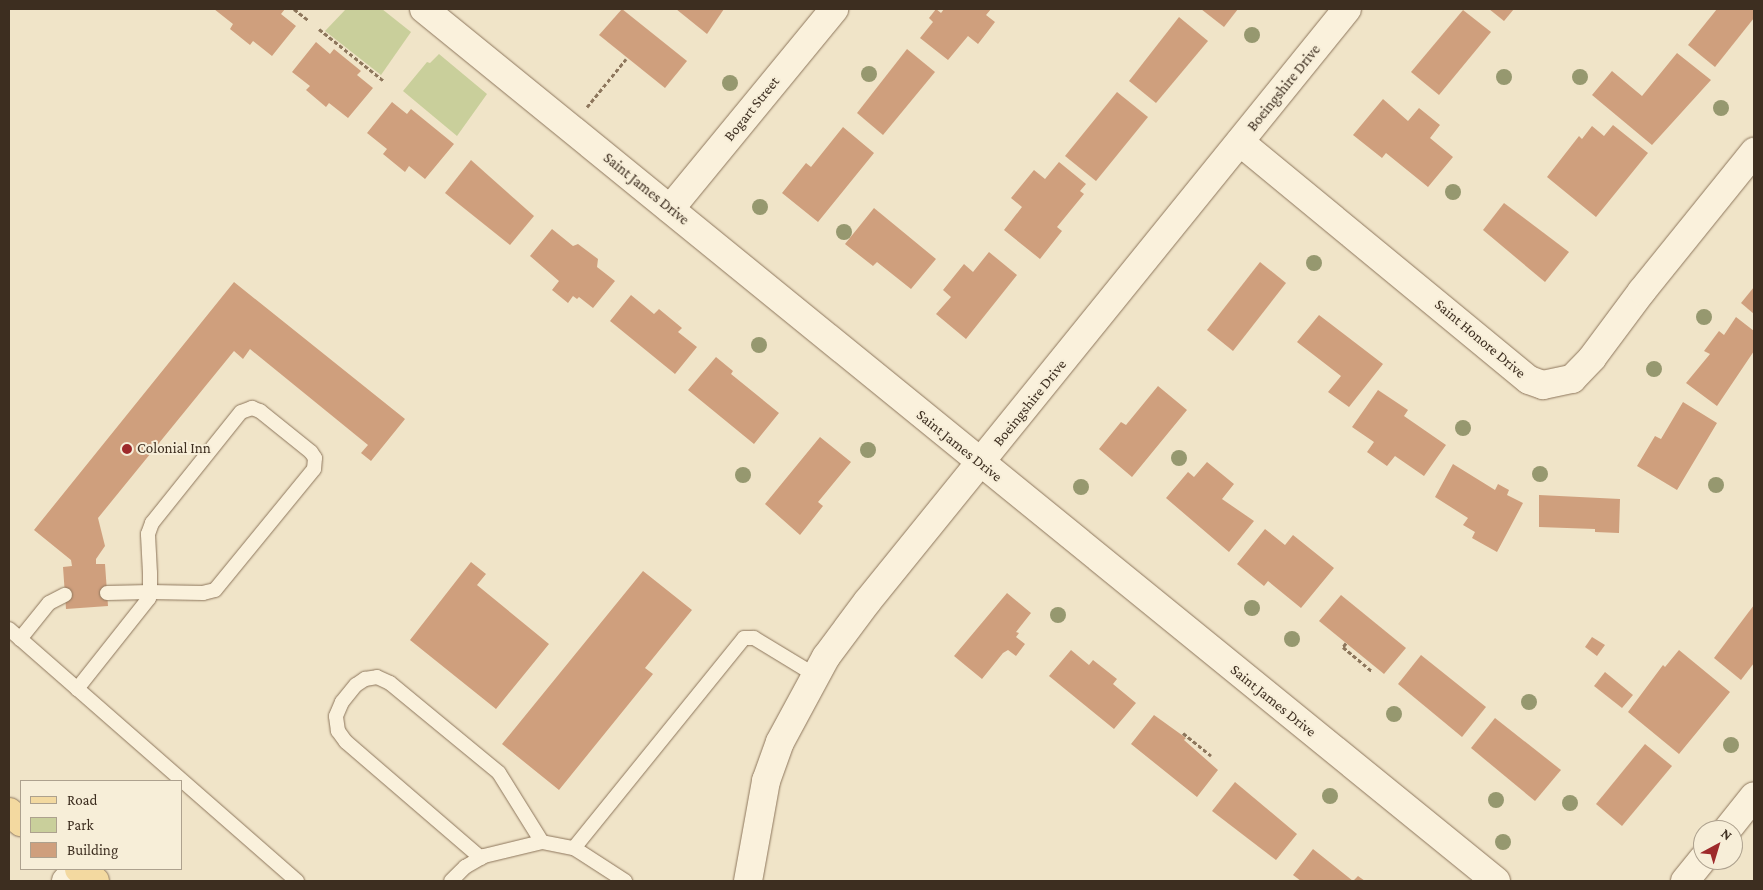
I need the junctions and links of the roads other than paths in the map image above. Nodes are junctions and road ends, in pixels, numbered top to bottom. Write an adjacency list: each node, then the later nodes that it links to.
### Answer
1 (424, 9): 6 (street, Saint James Drive)
2 (834, 9): 6 (street, Bogart Street)
3 (1347, 9): 4 (street, Boeingshire Drive)
4 (1240, 142): 5 (street, Saint Honore Drive); 7 (street, Boeingshire Drive)
5 (1754, 152)
6 (670, 209): 7 (street, Saint James Drive)
7 (981, 463): 13 (street, Boeingshire Drive); 33 (street, Saint James Drive)
8 (150, 592): 8 (lane); 9 (lane); 14 (lane)
9 (107, 594)
10 (65, 595): 12 (lane)
11 (9, 629): 12 (lane)
12 (20, 639): 14 (lane)
13 (815, 675): 22 (lane); 32 (street, Boeingshire Drive)
14 (77, 689): 16 (lane)
15 (182, 780): 29 (lane)
16 (182, 780)
17 (1754, 796): 19 (street)
18 (9, 812): 20 (main road)
19 (1735, 820)
20 (20, 821)
21 (542, 842): 22 (lane); 23 (lane); 23 (lane)
22 (574, 848): 31 (lane)
23 (480, 858): 30 (lane)
24 (77, 870): 27 (street)
25 (79, 870): 28 (main road)
26 (1694, 870): 34 (street)
27 (66, 881)
28 (95, 881)
29 (298, 881)
30 (451, 881)
31 (625, 881)
32 (748, 881)
33 (1496, 881)
34 (1685, 881)

